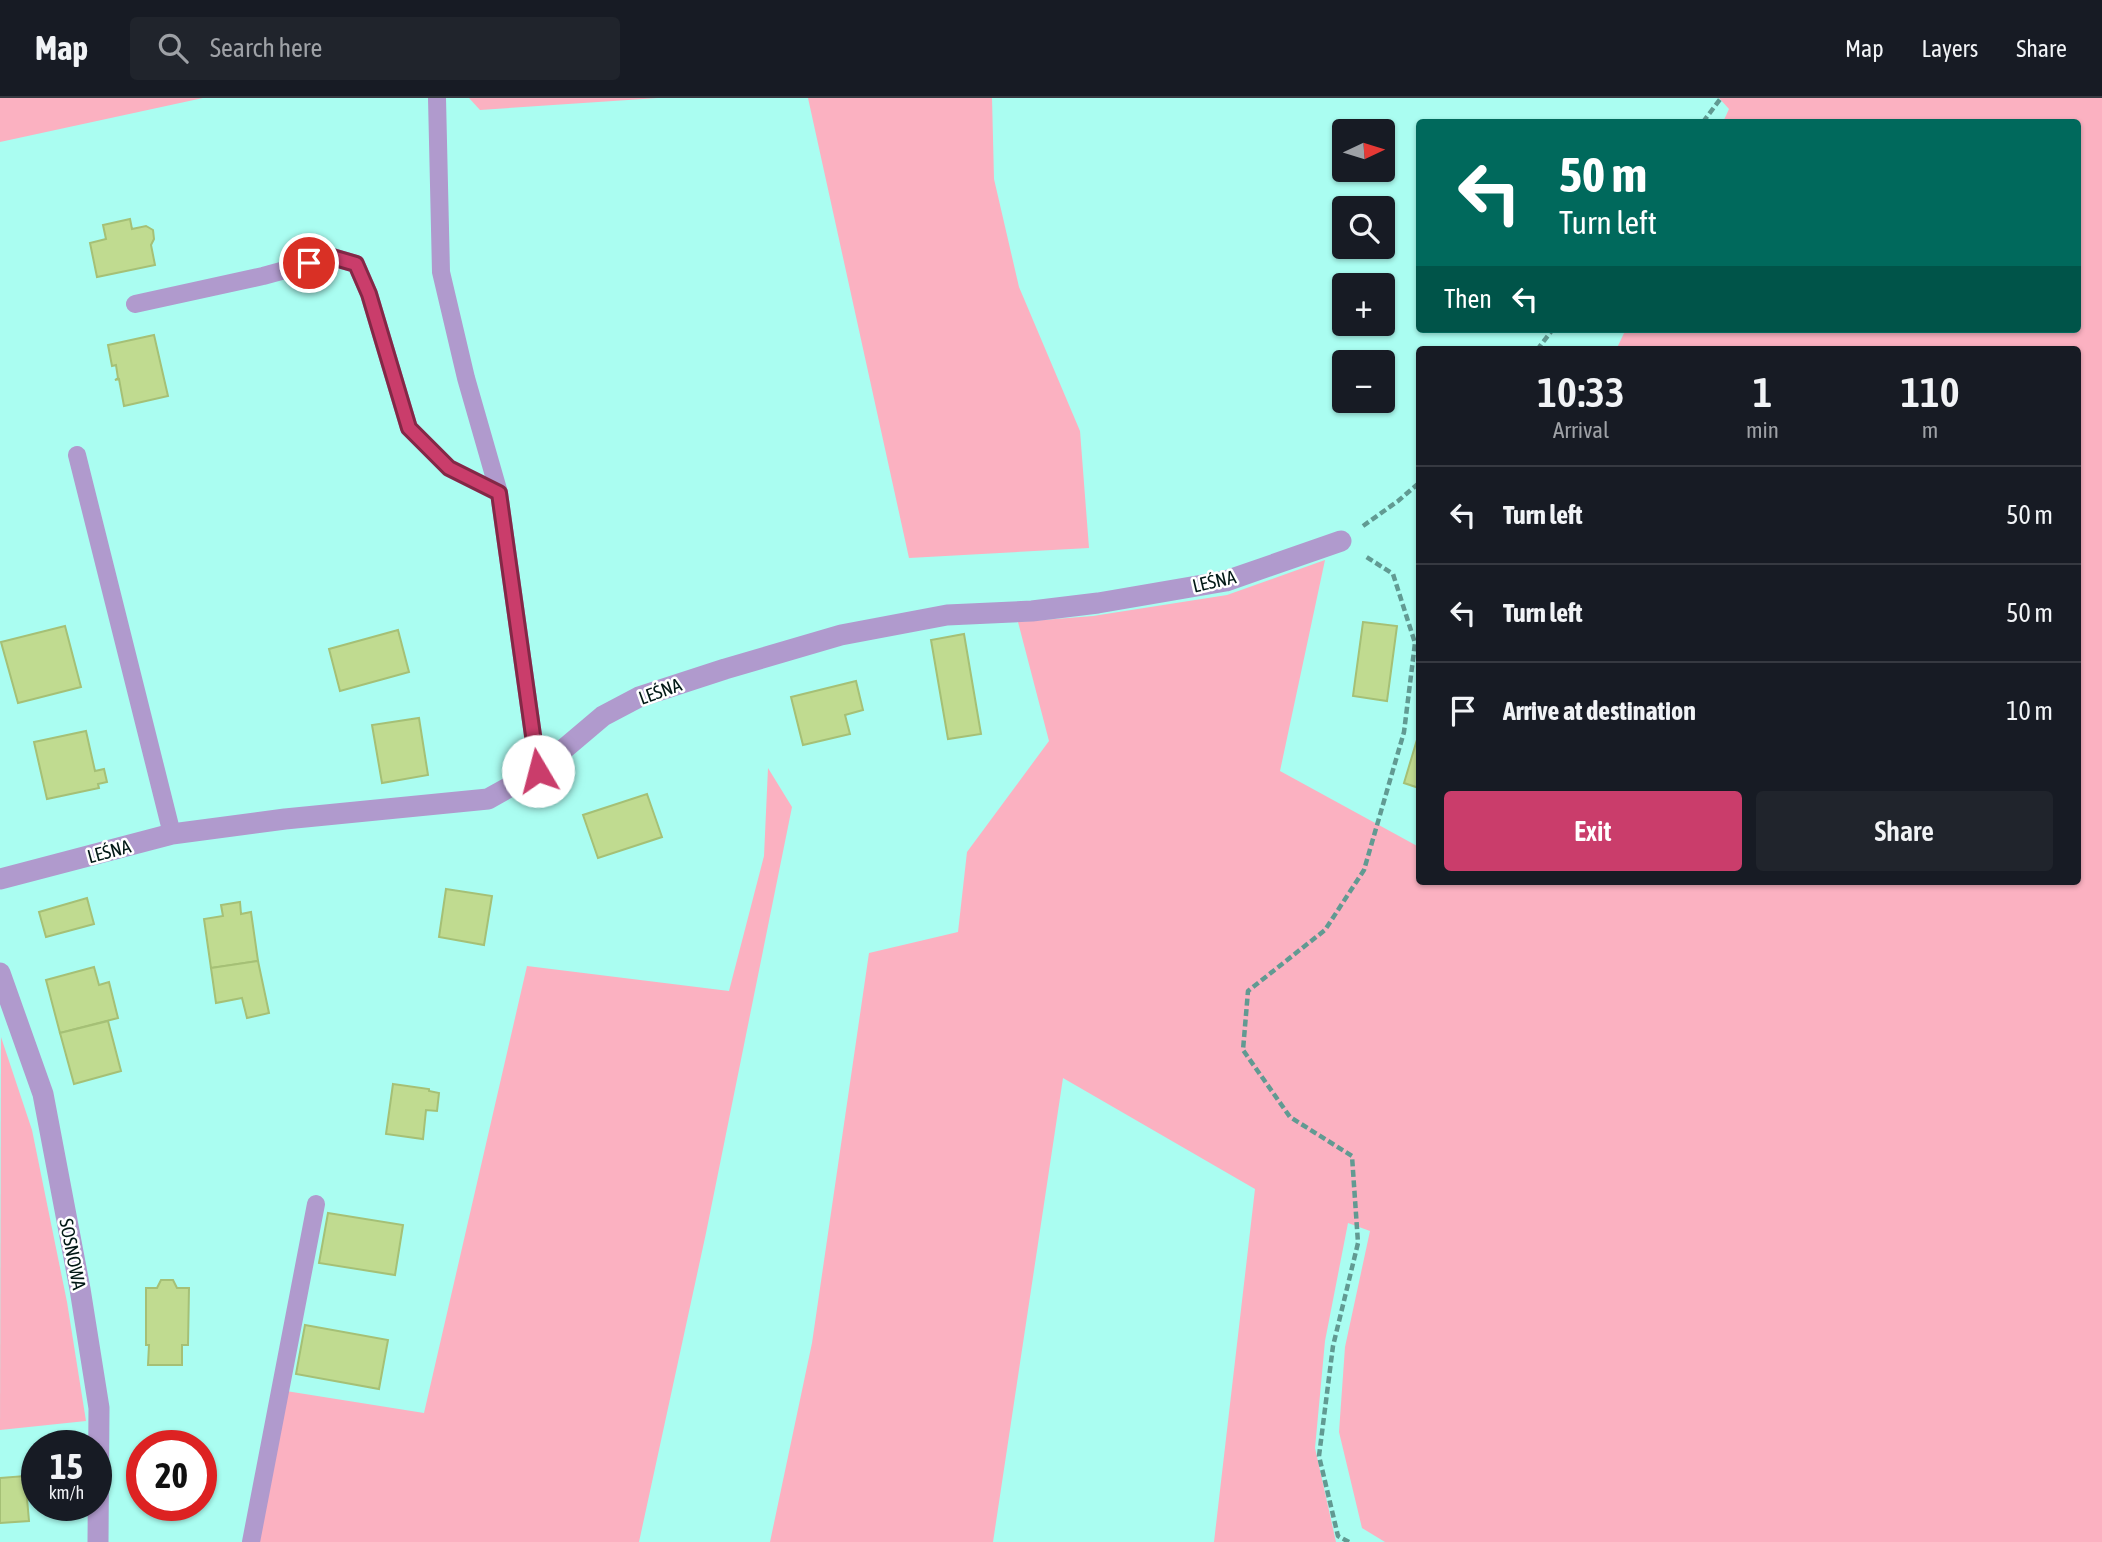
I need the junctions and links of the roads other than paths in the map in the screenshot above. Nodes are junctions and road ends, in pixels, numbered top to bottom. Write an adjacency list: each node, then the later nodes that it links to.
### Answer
1 (438, 98): 4 (lane)
2 (135, 304): 4 (lane)
3 (77, 455): 7 (lane)
4 (499, 493): 6 (lane)
5 (1341, 541): 6 (street, LEŚNA)
6 (538, 771): 7 (street, LEŚNA)
7 (172, 834): 8 (street, LEŚNA)
8 (0, 880)
9 (0, 973): 11 (street, SOSNOWA)
10 (316, 1205): 12 (lane)
11 (98, 1542)
12 (251, 1542)

